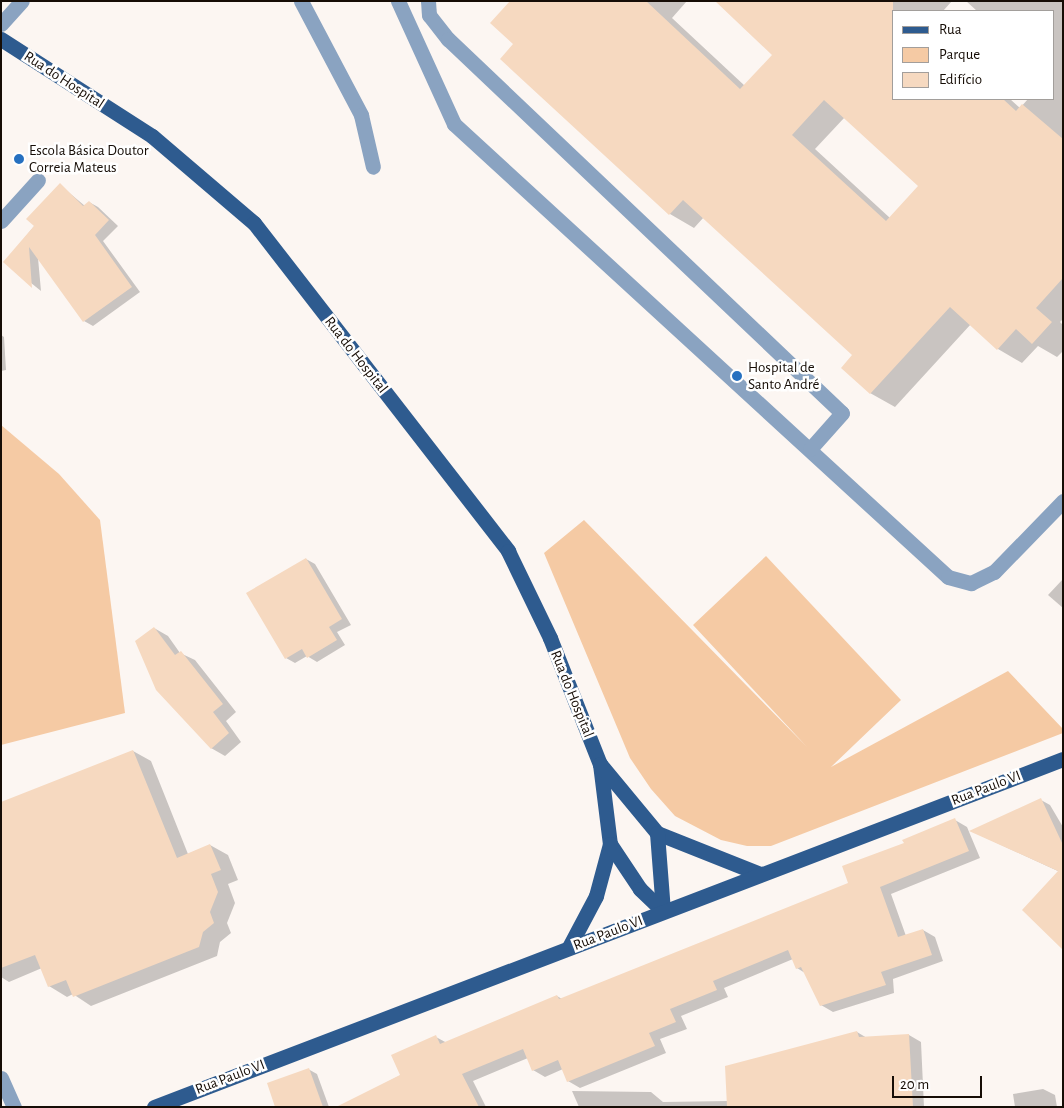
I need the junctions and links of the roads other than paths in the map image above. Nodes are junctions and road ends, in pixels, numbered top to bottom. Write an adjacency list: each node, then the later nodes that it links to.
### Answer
1 (22, 1): 5 (street)
2 (301, 1): 7 (street)
3 (398, 1): 10 (street)
4 (428, 1): 10 (street)
5 (1, 24)
6 (1, 40): 13 (main road, Rua do Hospital)
7 (373, 167)
8 (38, 180): 9 (street)
9 (1, 221)
10 (810, 449): 11 (street)
11 (1063, 501)
12 (1063, 759): 16 (main road, Rua Paulo VI)
13 (600, 764): 14 (main road, Rua do Hospital); 15 (main road, Rua do Hospital)
14 (657, 833): 16 (main road, Rua do Hospital); 17 (main road)
15 (610, 844): 17 (main road, Rua do Hospital); 18 (main road, Rua do Hospital)
16 (760, 874): 17 (main road, Rua Paulo VI)
17 (664, 911): 18 (main road, Rua Paulo VI)
18 (569, 947): 21 (main road, Rua Paulo VI)
19 (3, 1087): 20 (street)
20 (14, 1107)
21 (154, 1107)

